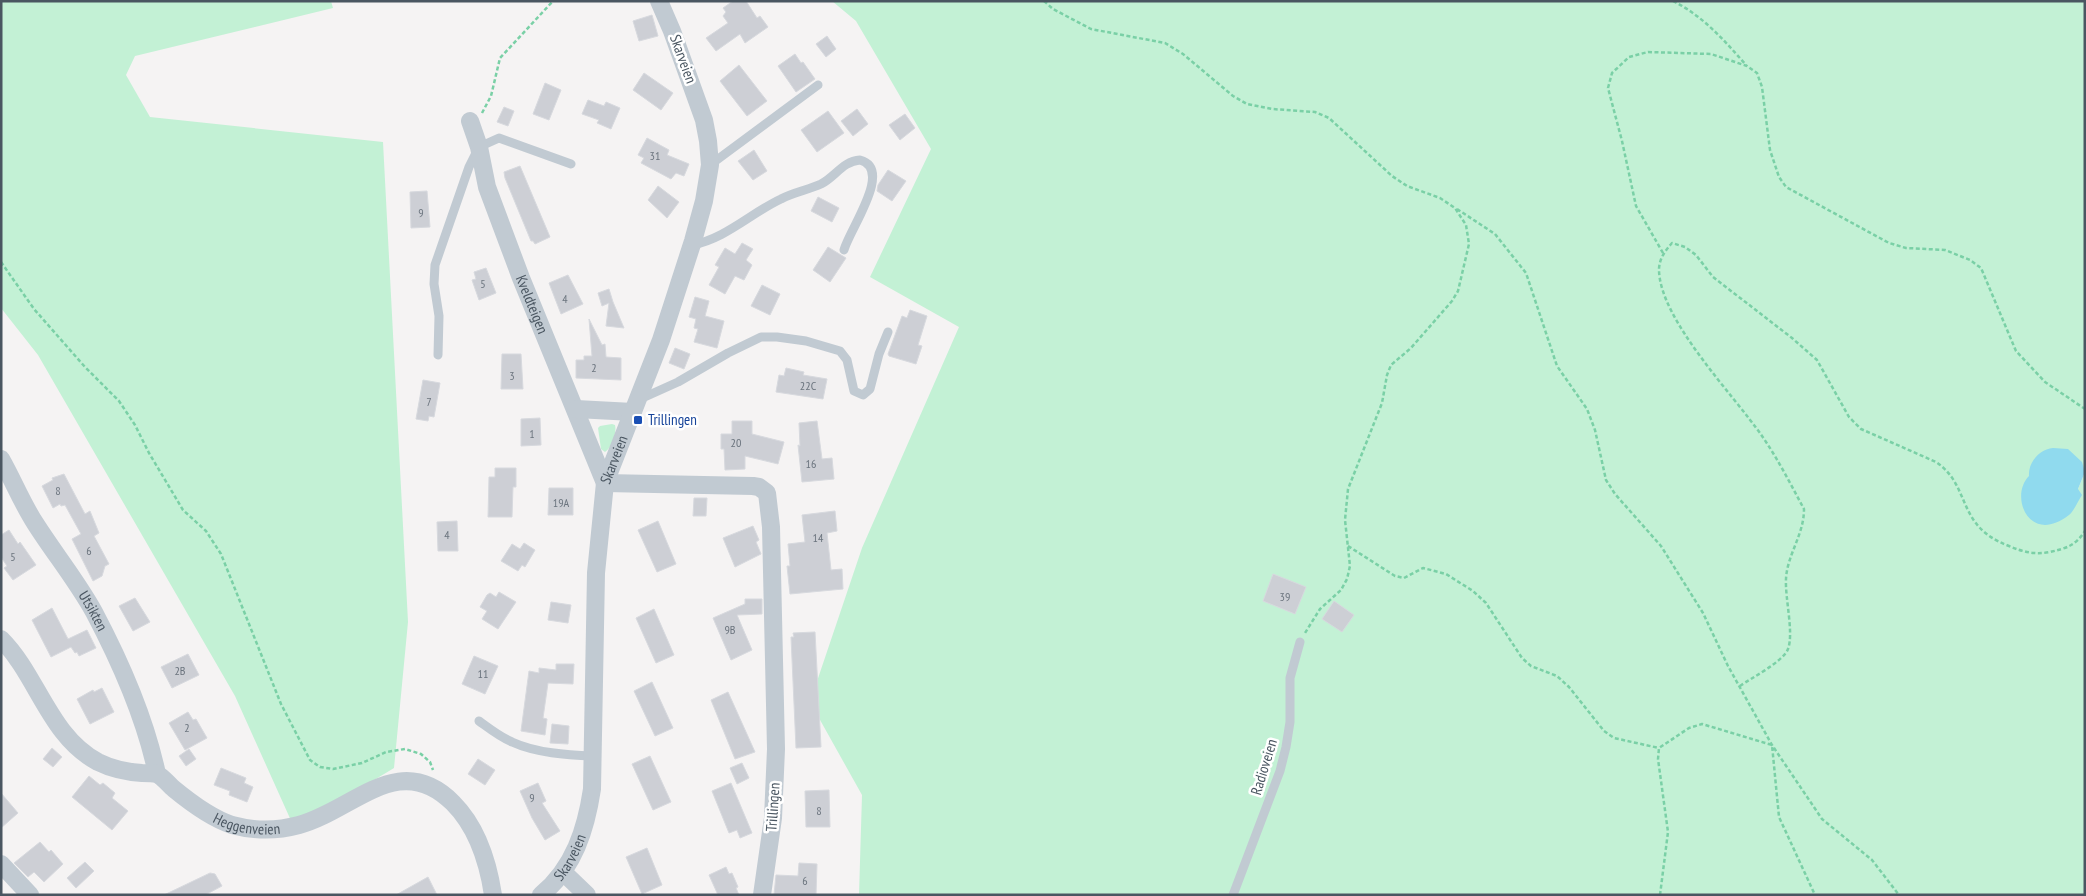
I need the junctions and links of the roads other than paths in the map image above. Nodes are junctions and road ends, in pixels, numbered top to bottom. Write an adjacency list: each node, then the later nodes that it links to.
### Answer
1 (660, 1): 6 (street, Skarveien)
2 (818, 85): 6 (lane)
3 (470, 121): 4 (street, Kveldteigen)
4 (480, 147): 5 (lane); 10 (lane); 12 (street, Kveldteigen)
5 (571, 164)
6 (710, 165): 7 (street, Skarveien)
7 (692, 245): 8 (lane); 11 (street, Skarveien)
8 (844, 250)
9 (888, 332): 11 (lane)
10 (438, 355)
11 (636, 406): 12 (street); 14 (street, Skarveien)
12 (576, 409): 14 (street, Kveldteigen)
13 (1, 459): 19 (street, Utsikten)
14 (605, 483): 18 (street, Skarveien); 26 (street, Trillingen)
15 (1, 638): 19 (street)
16 (1300, 642): 27 (lane, Radioveien)
17 (479, 721): 18 (lane)
18 (593, 756): 21 (street, Skarveien)
19 (157, 774): 23 (street, Heggenveien)
20 (1, 864): 22 (street)
21 (563, 872): 24 (street, Skarveien); 25 (street)
22 (30, 895)
23 (493, 895)
24 (541, 895)
25 (587, 895)
26 (762, 895)
27 (1233, 895)

